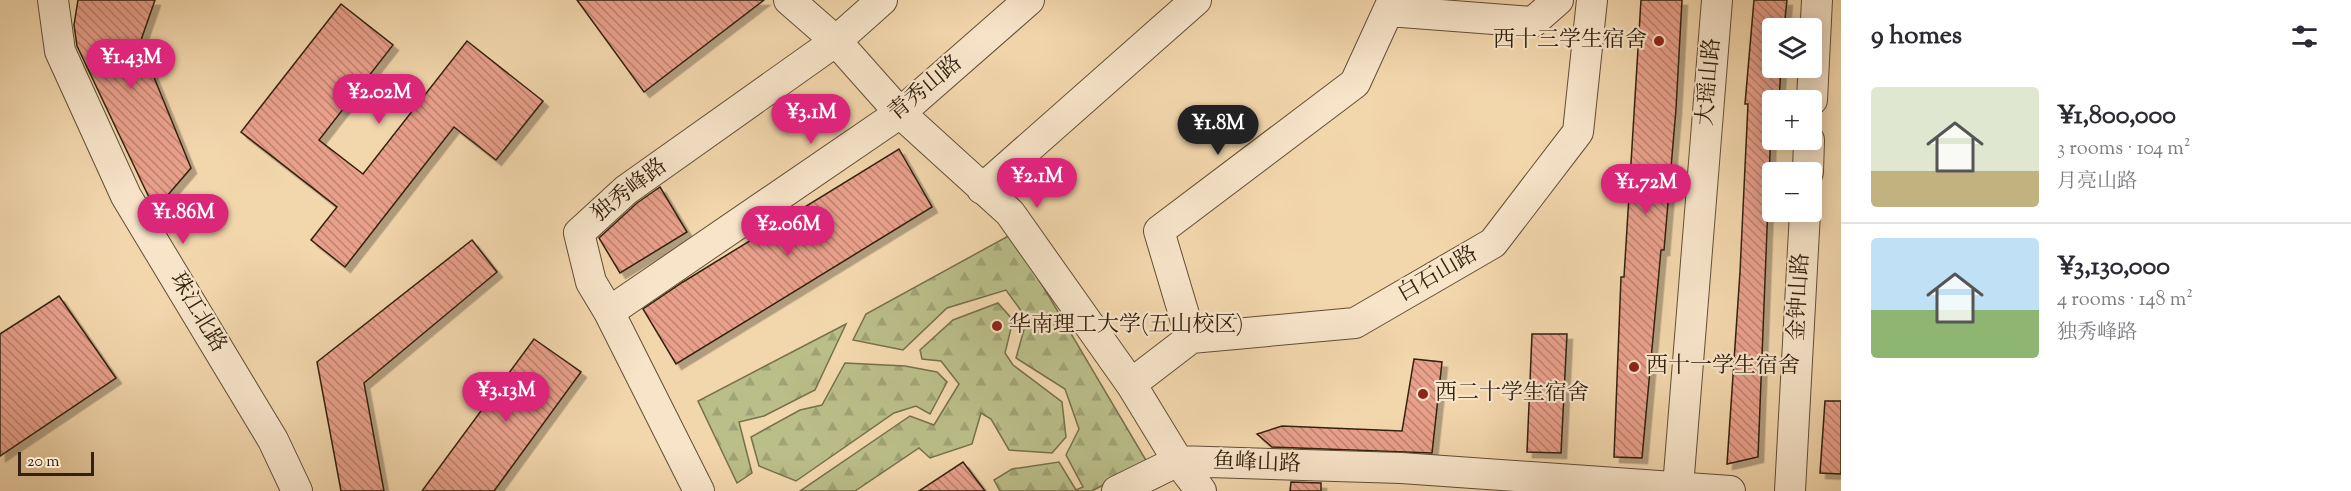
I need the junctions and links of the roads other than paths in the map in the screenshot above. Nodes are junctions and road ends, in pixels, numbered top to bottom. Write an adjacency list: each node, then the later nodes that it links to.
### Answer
1 (53, 0): 23 (street, 珠江北路)
2 (789, 0): 11 (street)
3 (882, 0): 11 (street, 独秀峰路)
4 (1029, 0): 13 (street, 青秀山路)
5 (1196, 0): 14 (street)
6 (1558, 0): 10 (street)
7 (1591, 0): 17 (street, 白石山路)
8 (1717, 0): 22 (street, 大瑶山路)
9 (1817, 0): 12 (street)
10 (1391, 5): 17 (street)
11 (836, 41): 13 (street); 16 (street, 独秀峰路)
12 (1812, 90)
13 (900, 113): 14 (street); 16 (street, 青秀山路)
14 (982, 189): 18 (street)
15 (1804, 222): 28 (street, 金钟山路)
16 (609, 312): 24 (street, 独秀峰路)
17 (1191, 338): 18 (street)
18 (1131, 384): 19 (street)
19 (1178, 461): 20 (street, 鱼峰山路); 25 (street); 26 (street)
20 (1399, 479): 21 (street, 鱼峰山路)
21 (1517, 484): 22 (street, 鱼峰山路)
22 (1678, 487): 27 (street, 鱼峰山路)
23 (297, 491)
24 (699, 491)
25 (1118, 491)
26 (1201, 491)
27 (1730, 491)
28 (1790, 491)

